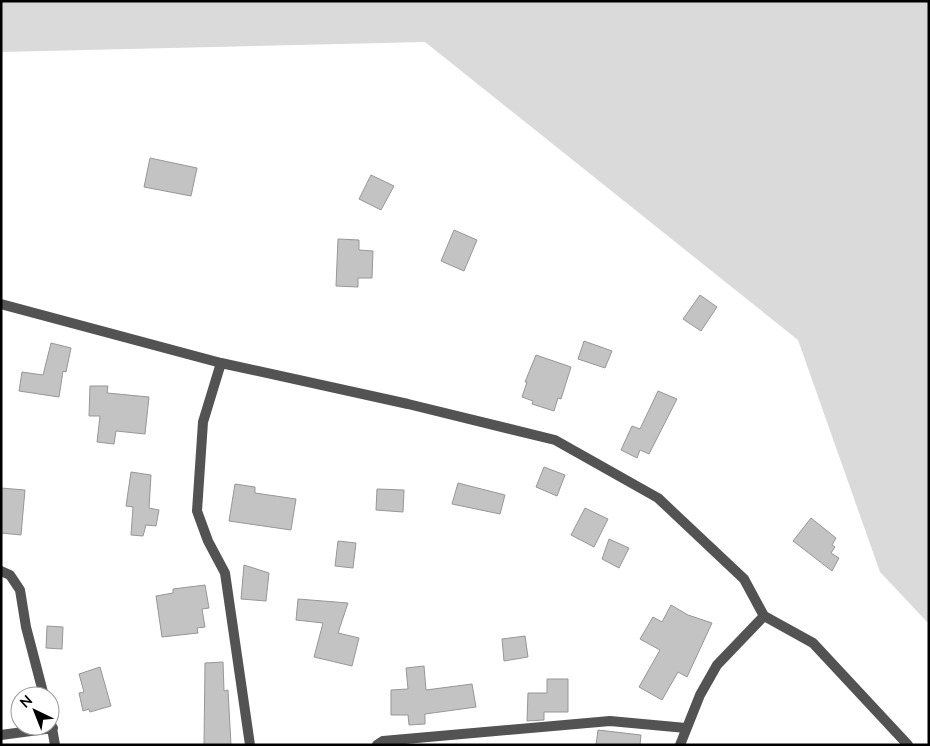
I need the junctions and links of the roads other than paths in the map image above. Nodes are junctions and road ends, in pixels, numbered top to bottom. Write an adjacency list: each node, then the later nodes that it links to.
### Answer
1 (1, 304): 2 (street)
2 (221, 363): 4 (street); 7 (street)
3 (1, 571): 5 (street)
4 (764, 616): 6 (street); 10 (street)
5 (41, 686)
6 (686, 728): 8 (street); 9 (street)
7 (250, 745)
8 (377, 745)
9 (680, 745)
10 (908, 745)

